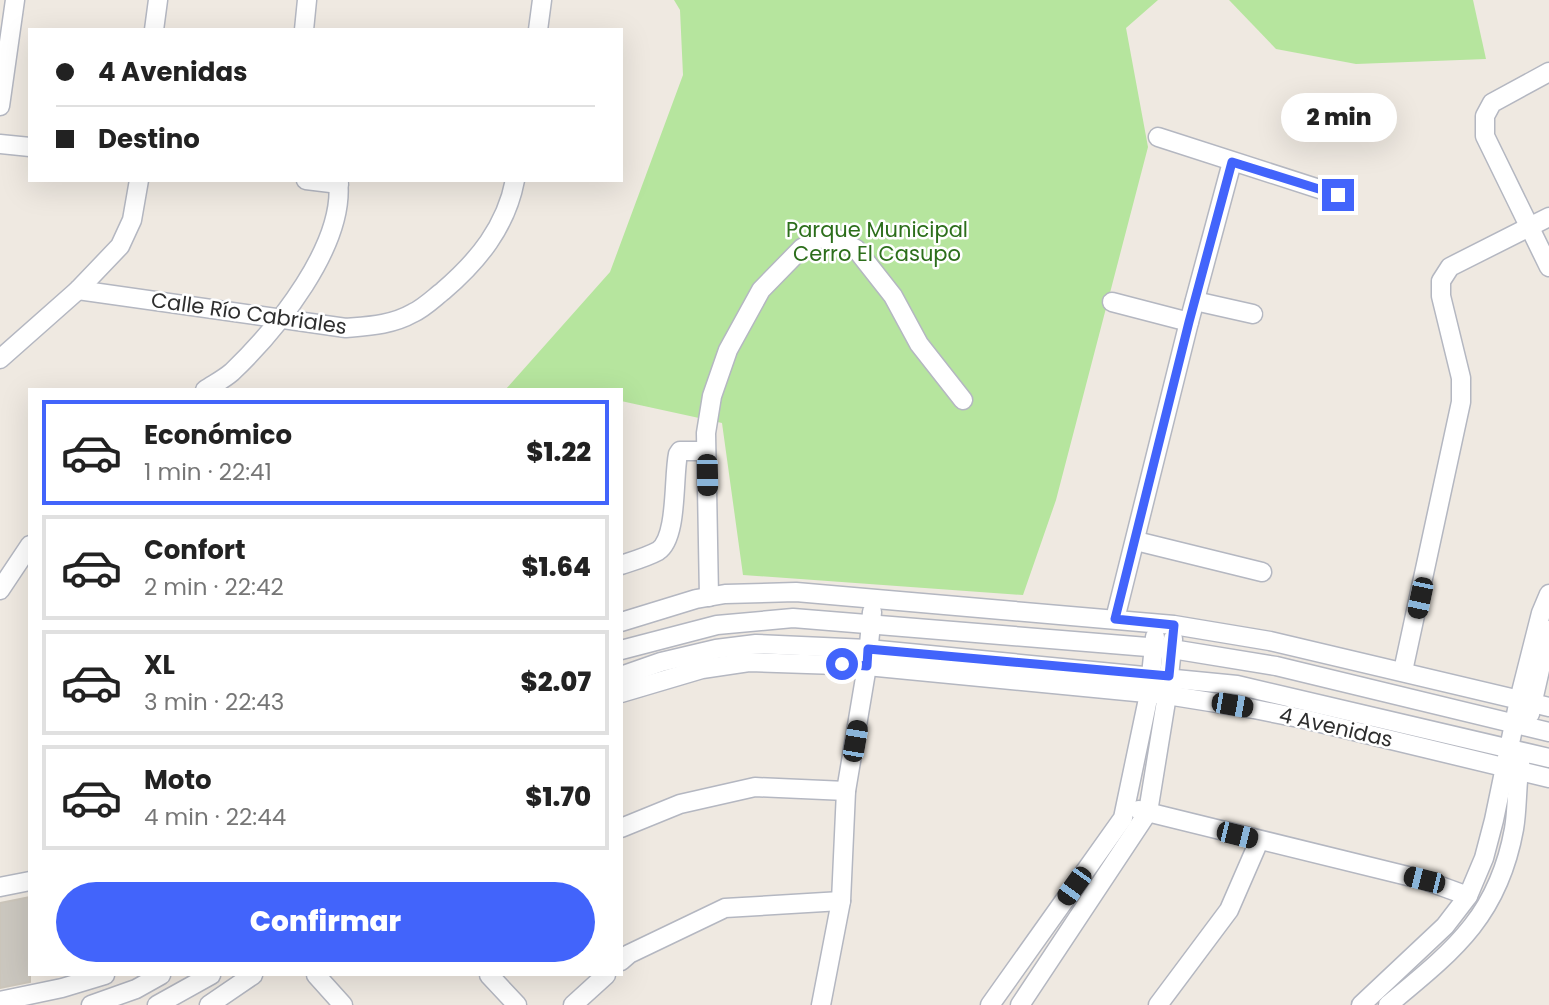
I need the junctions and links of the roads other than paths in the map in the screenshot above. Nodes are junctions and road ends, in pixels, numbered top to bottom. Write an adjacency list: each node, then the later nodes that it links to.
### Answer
1 (15, 0): 9 (street)
2 (158, 0): 5 (street)
3 (307, 0): 6 (street)
4 (542, 0): 7 (street)
5 (154, 28)
6 (304, 28)
7 (538, 28)
8 (1549, 72): 19 (street)
9 (0, 106)
10 (1158, 137): 13 (street)
11 (0, 144): 12 (street)
12 (28, 148)
13 (1232, 162): 17 (street); 22 (street)
14 (139, 182): 21 (street)
15 (338, 182): 25 (street)
16 (514, 182): 25 (street, Calle Río Cabriales)
17 (1338, 195)
18 (1549, 217): 19 (street)
19 (1530, 227): 20 (street); 48 (street)
20 (1549, 267)
21 (78, 290): 25 (street, Calle Río Cabriales); 27 (street)
22 (1195, 300): 24 (street); 26 (street)
23 (1112, 302): 26 (street)
24 (1253, 314)
25 (280, 318): 28 (street)
26 (1189, 322): 31 (street)
27 (0, 359)
28 (208, 388)
29 (963, 400): 30 (street)
30 (706, 451): 33 (street); 37 (street)
31 (1136, 541): 34 (street); 39 (street)
32 (28, 548): 35 (street)
33 (623, 564)
34 (1262, 572)
35 (0, 590)
36 (1549, 594): 53 (street)
37 (709, 597): 38 (street); 40 (street)
38 (872, 598): 39 (street); 42 (street)
39 (1115, 619): 41 (street)
40 (623, 621)
41 (1156, 623): 43 (street); 46 (street)
42 (872, 624): 45 (street); 46 (street); 47 (street)
43 (1174, 625): 46 (street); 48 (street)
44 (1549, 630): 53 (street)
45 (623, 649)
46 (1163, 649): 50 (street); 54 (street)
47 (868, 657): 49 (street, 4 Avenidas); 50 (street, 4 Avenidas); 51 (street, 4 Avenidas); 52 (street, 4 Avenidas); 60 (street)
48 (1403, 671): 53 (street)
49 (623, 675)
50 (1160, 676): 52 (street); 56 (street, 4 Avenidas)
51 (623, 692)
52 (1158, 694): 58 (street, 4 Avenidas); 61 (street); 62 (street)
53 (1533, 703): 54 (street)
54 (1520, 726): 55 (street); 56 (street)
55 (1549, 732)
56 (1515, 750): 57 (street, 4 Avenidas); 58 (street)
57 (1549, 758)
58 (1512, 769): 59 (street, 4 Avenidas); 67 (street); 90 (street)
59 (1549, 778)
60 (846, 791): 63 (street); 68 (street)
61 (1125, 807): 62 (street); 86 (street)
62 (1148, 812): 64 (street); 87 (street)
63 (623, 827)
64 (1259, 841): 67 (street); 88 (street)
65 (28, 881): 66 (street)
66 (0, 887)
67 (1468, 896): 89 (street)
68 (841, 901): 69 (street); 85 (street)
69 (623, 959)
70 (103, 976): 77 (street)
71 (159, 976): 79 (street)
72 (209, 976): 80 (street)
73 (252, 976): 81 (street)
74 (317, 976): 82 (street)
75 (490, 976): 83 (street)
76 (605, 976): 84 (street)
77 (65, 996): 78 (street)
78 (0, 1001)
79 (91, 1005)
80 (157, 1005)
81 (209, 1005)
82 (343, 1005)
83 (517, 1005)
84 (573, 1005)
85 (821, 1005)
86 (990, 1005)
87 (1020, 1005)
88 (1157, 1005)
89 (1361, 1005)
90 (1388, 1005)

